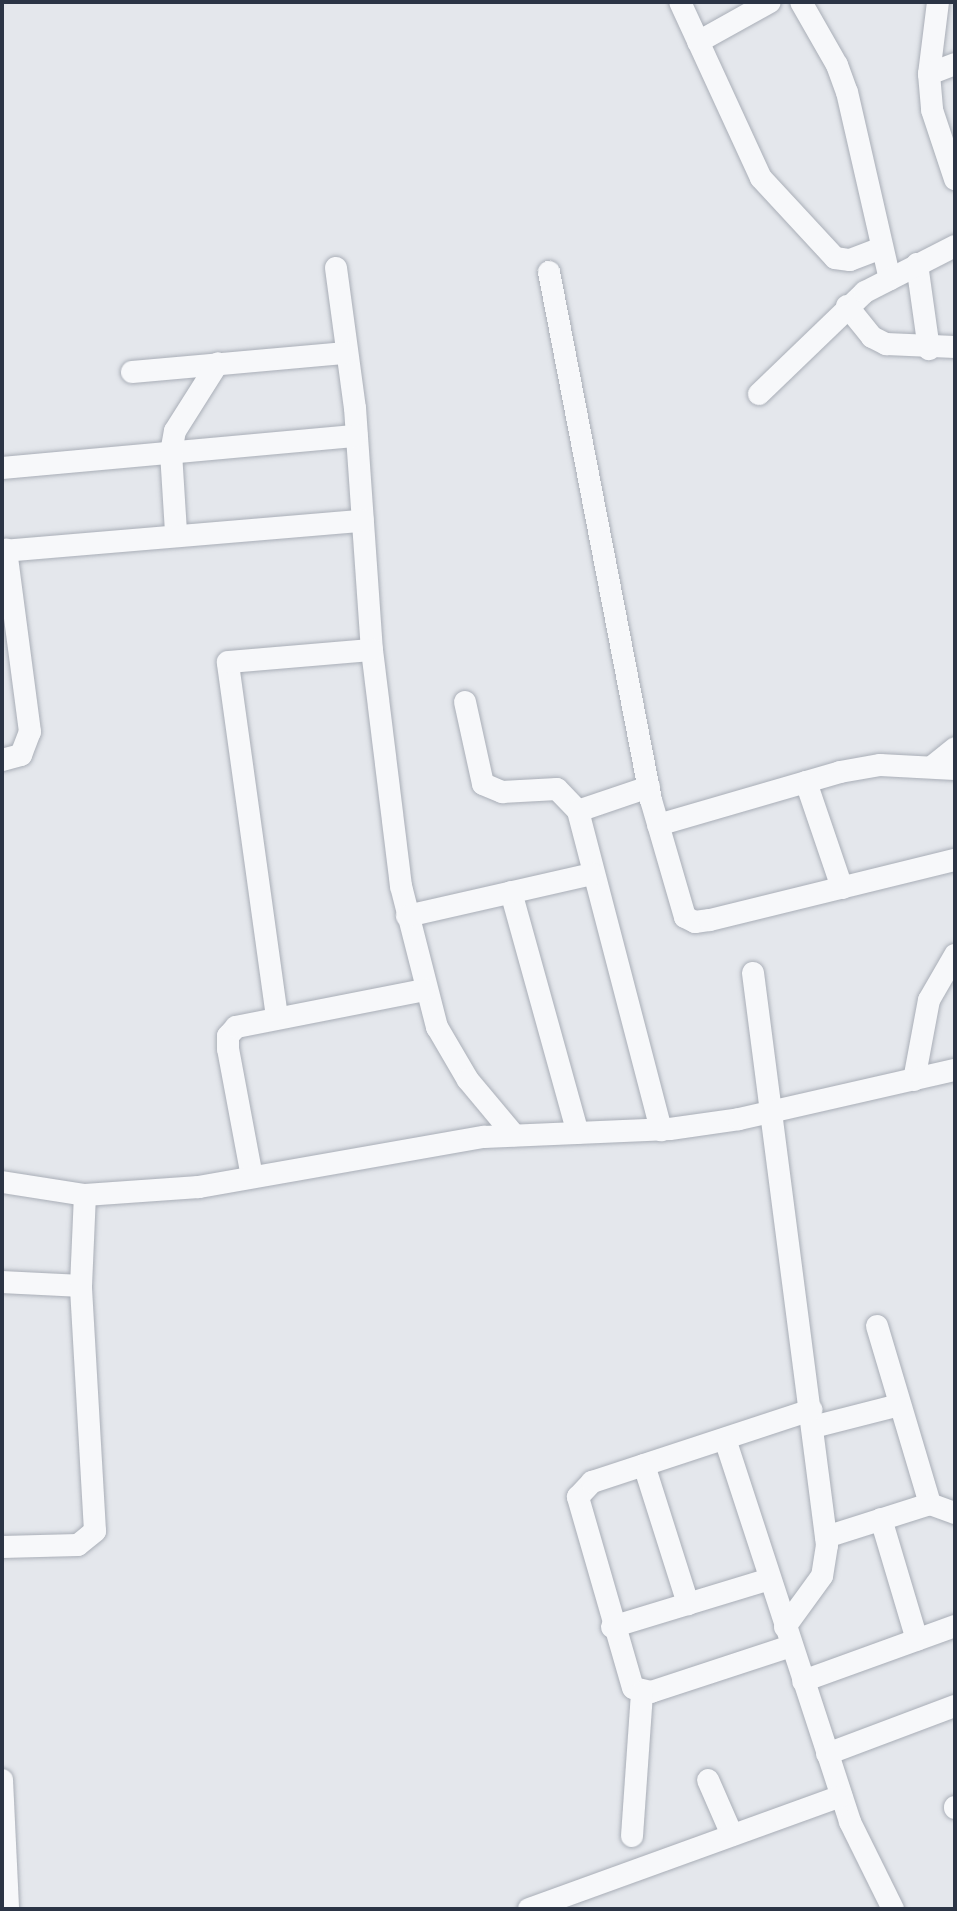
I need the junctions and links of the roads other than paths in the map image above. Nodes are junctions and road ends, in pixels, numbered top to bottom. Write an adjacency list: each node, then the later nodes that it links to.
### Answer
1 (680, 2): 5 (street)
2 (770, 2): 5 (street)
3 (801, 2): 10 (street)
4 (938, 2): 7 (street)
5 (698, 42): 10 (street)
6 (955, 64): 7 (street)
7 (929, 74): 8 (street)
8 (955, 179)
9 (955, 246): 11 (street)
10 (881, 248): 14 (street)
11 (917, 264): 14 (street); 17 (street)
12 (336, 268): 18 (street)
13 (549, 272): 34 (street)
14 (890, 279): 15 (street)
15 (847, 306): 17 (street); 21 (street)
16 (955, 347): 17 (street)
17 (929, 349)
18 (346, 353): 19 (street); 22 (street)
19 (218, 363): 20 (street); 23 (street)
20 (132, 372)
21 (759, 394)
22 (357, 436): 23 (street); 25 (street)
23 (171, 453): 24 (street); 26 (street)
24 (2, 468)
25 (363, 521): 26 (street); 28 (street)
26 (176, 532): 27 (street)
27 (4, 550): 31 (street)
28 (372, 650): 41 (street); 45 (street)
29 (465, 702): 35 (street)
30 (955, 748): 32 (street)
31 (2, 760)
32 (944, 768): 33 (street)
33 (806, 782): 36 (street); 39 (street)
34 (649, 787): 35 (street); 36 (street)
35 (578, 811): 38 (street)
36 (658, 825): 39 (street)
37 (955, 860): 39 (street)
38 (592, 874): 40 (street); 49 (street)
39 (842, 888)
40 (511, 892): 41 (street); 50 (street)
41 (407, 916): 44 (street)
42 (955, 955): 47 (street)
43 (753, 973): 48 (street)
44 (424, 990): 45 (street); 51 (street)
45 (277, 1017): 52 (street)
46 (955, 1070): 47 (street)
47 (914, 1080): 48 (street)
48 (772, 1113): 49 (street); 59 (street)
49 (661, 1130): 50 (street)
50 (578, 1133): 51 (street)
51 (514, 1135): 52 (street)
52 (252, 1177): 54 (street)
53 (2, 1182): 54 (street)
54 (85, 1195): 56 (street)
55 (2, 1282): 56 (street)
56 (81, 1286): 66 (street)
57 (877, 1326): 58 (street)
58 (899, 1405): 59 (street); 62 (street)
59 (812, 1418): 60 (street); 65 (street)
60 (725, 1439): 61 (street); 67 (street)
61 (644, 1465): 68 (street); 70 (street)
62 (930, 1504): 63 (street); 64 (street)
63 (955, 1513)
64 (881, 1519): 65 (street); 72 (street)
65 (826, 1537): 71 (street)
66 (2, 1547)
67 (770, 1579): 68 (street); 71 (street)
68 (688, 1604): 70 (street)
69 (955, 1626): 72 (street)
70 (612, 1627): 74 (street)
71 (788, 1636): 73 (street); 74 (street)
72 (917, 1640): 73 (street)
73 (803, 1681): 76 (street)
74 (642, 1692): 81 (street)
75 (955, 1706): 76 (street)
76 (827, 1754): 79 (street)
77 (2, 1780): 82 (street)
78 (708, 1780): 80 (street)
79 (841, 1796): 80 (street); 84 (street)
80 (732, 1835): 83 (street)
81 (632, 1836)
82 (8, 1909)
83 (529, 1909)
84 (893, 1909)

